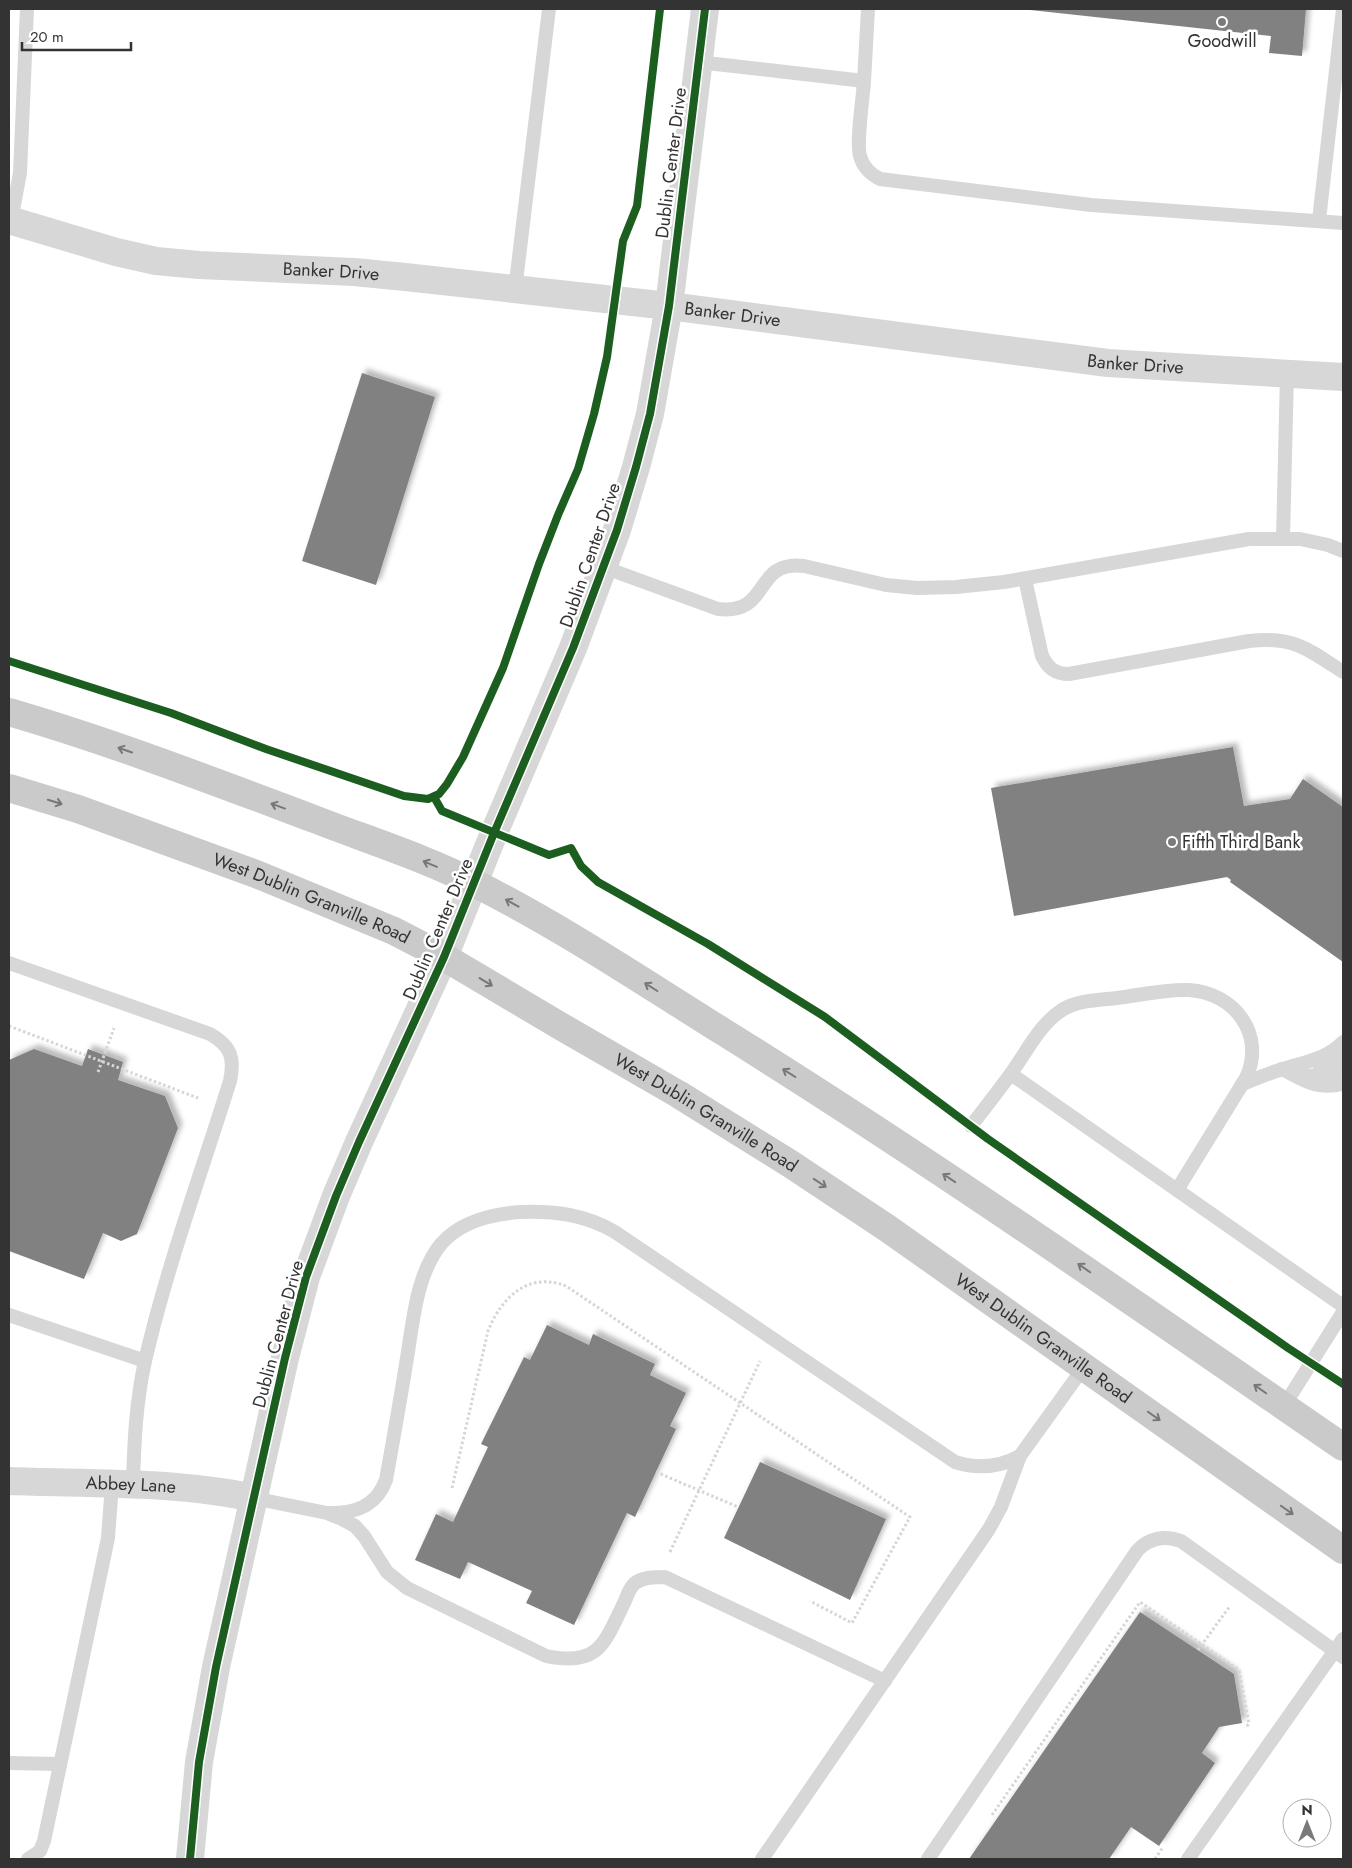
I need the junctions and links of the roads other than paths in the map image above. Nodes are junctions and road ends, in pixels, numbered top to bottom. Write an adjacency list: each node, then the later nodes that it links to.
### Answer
1 (27, 9): 8 (lane)
2 (549, 9): 11 (lane)
3 (704, 9): 6 (street, Dublin Center Drive)
4 (868, 9): 7 (lane)
5 (1343, 9): 9 (lane)
6 (698, 62): 7 (lane); 12 (street, Dublin Center Drive)
7 (864, 82): 9 (lane)
8 (9, 220): 11 (street, Banker Drive)
9 (1319, 220): 10 (lane)
10 (1343, 223)
11 (515, 290): 12 (street, Banker Drive)
12 (669, 306): 13 (street, Banker Drive); 17 (street, Dublin Center Drive)
13 (1287, 374): 14 (street, Banker Drive); 15 (lane)
14 (1343, 377)
15 (1283, 538): 16 (lane); 18 (lane)
16 (1343, 550)
17 (603, 567): 18 (lane); 22 (street, Dublin Center Drive)
18 (1025, 579): 19 (lane)
19 (1343, 672)
20 (9, 712): 22 (main road, one-way to 20)
21 (9, 788): 23 (main road, West Dublin Granville Road, one-way to 23)
22 (475, 883): 23 (street, Dublin Center Drive); 39 (main road, one-way to 22)
23 (444, 956): 38 (main road, West Dublin Granville Road, one-way to 38); 44 (street, Dublin Center Drive)
24 (9, 963): 37 (lane)
25 (1343, 1042): 27 (lane)
26 (1343, 1058): 27 (lane)
27 (1282, 1069): 28 (lane); 30 (lane); 31 (lane)
28 (1343, 1069)
29 (1011, 1074): 30 (lane); 32 (lane); 33 (lane)
30 (1242, 1084): 33 (lane)
31 (1343, 1084)
32 (971, 1126)
33 (1177, 1190): 34 (lane)
34 (1343, 1306)
35 (1343, 1312): 39 (lane)
36 (9, 1315): 37 (lane)
37 (145, 1361): 43 (lane)
38 (1084, 1367): 41 (lane); 46 (main road, West Dublin Granville Road, one-way to 46)
39 (1284, 1406): 40 (main road)
40 (1343, 1447)
41 (1020, 1456): 45 (lane); 49 (lane)
42 (9, 1481): 43 (street, Abbey Lane)
43 (122, 1485): 44 (street, Abbey Lane); 51 (lane)
44 (253, 1498): 45 (lane); 53 (street, Dublin Center Drive)
45 (327, 1513): 49 (lane)
46 (1343, 1550)
47 (1343, 1639): 48 (lane)
48 (1339, 1654): 55 (lane); 56 (lane)
49 (885, 1681): 54 (lane)
50 (9, 1763): 51 (lane)
51 (60, 1764): 52 (lane)
52 (28, 1859)
53 (190, 1859)
54 (762, 1859)
55 (928, 1859)
56 (1188, 1859)

